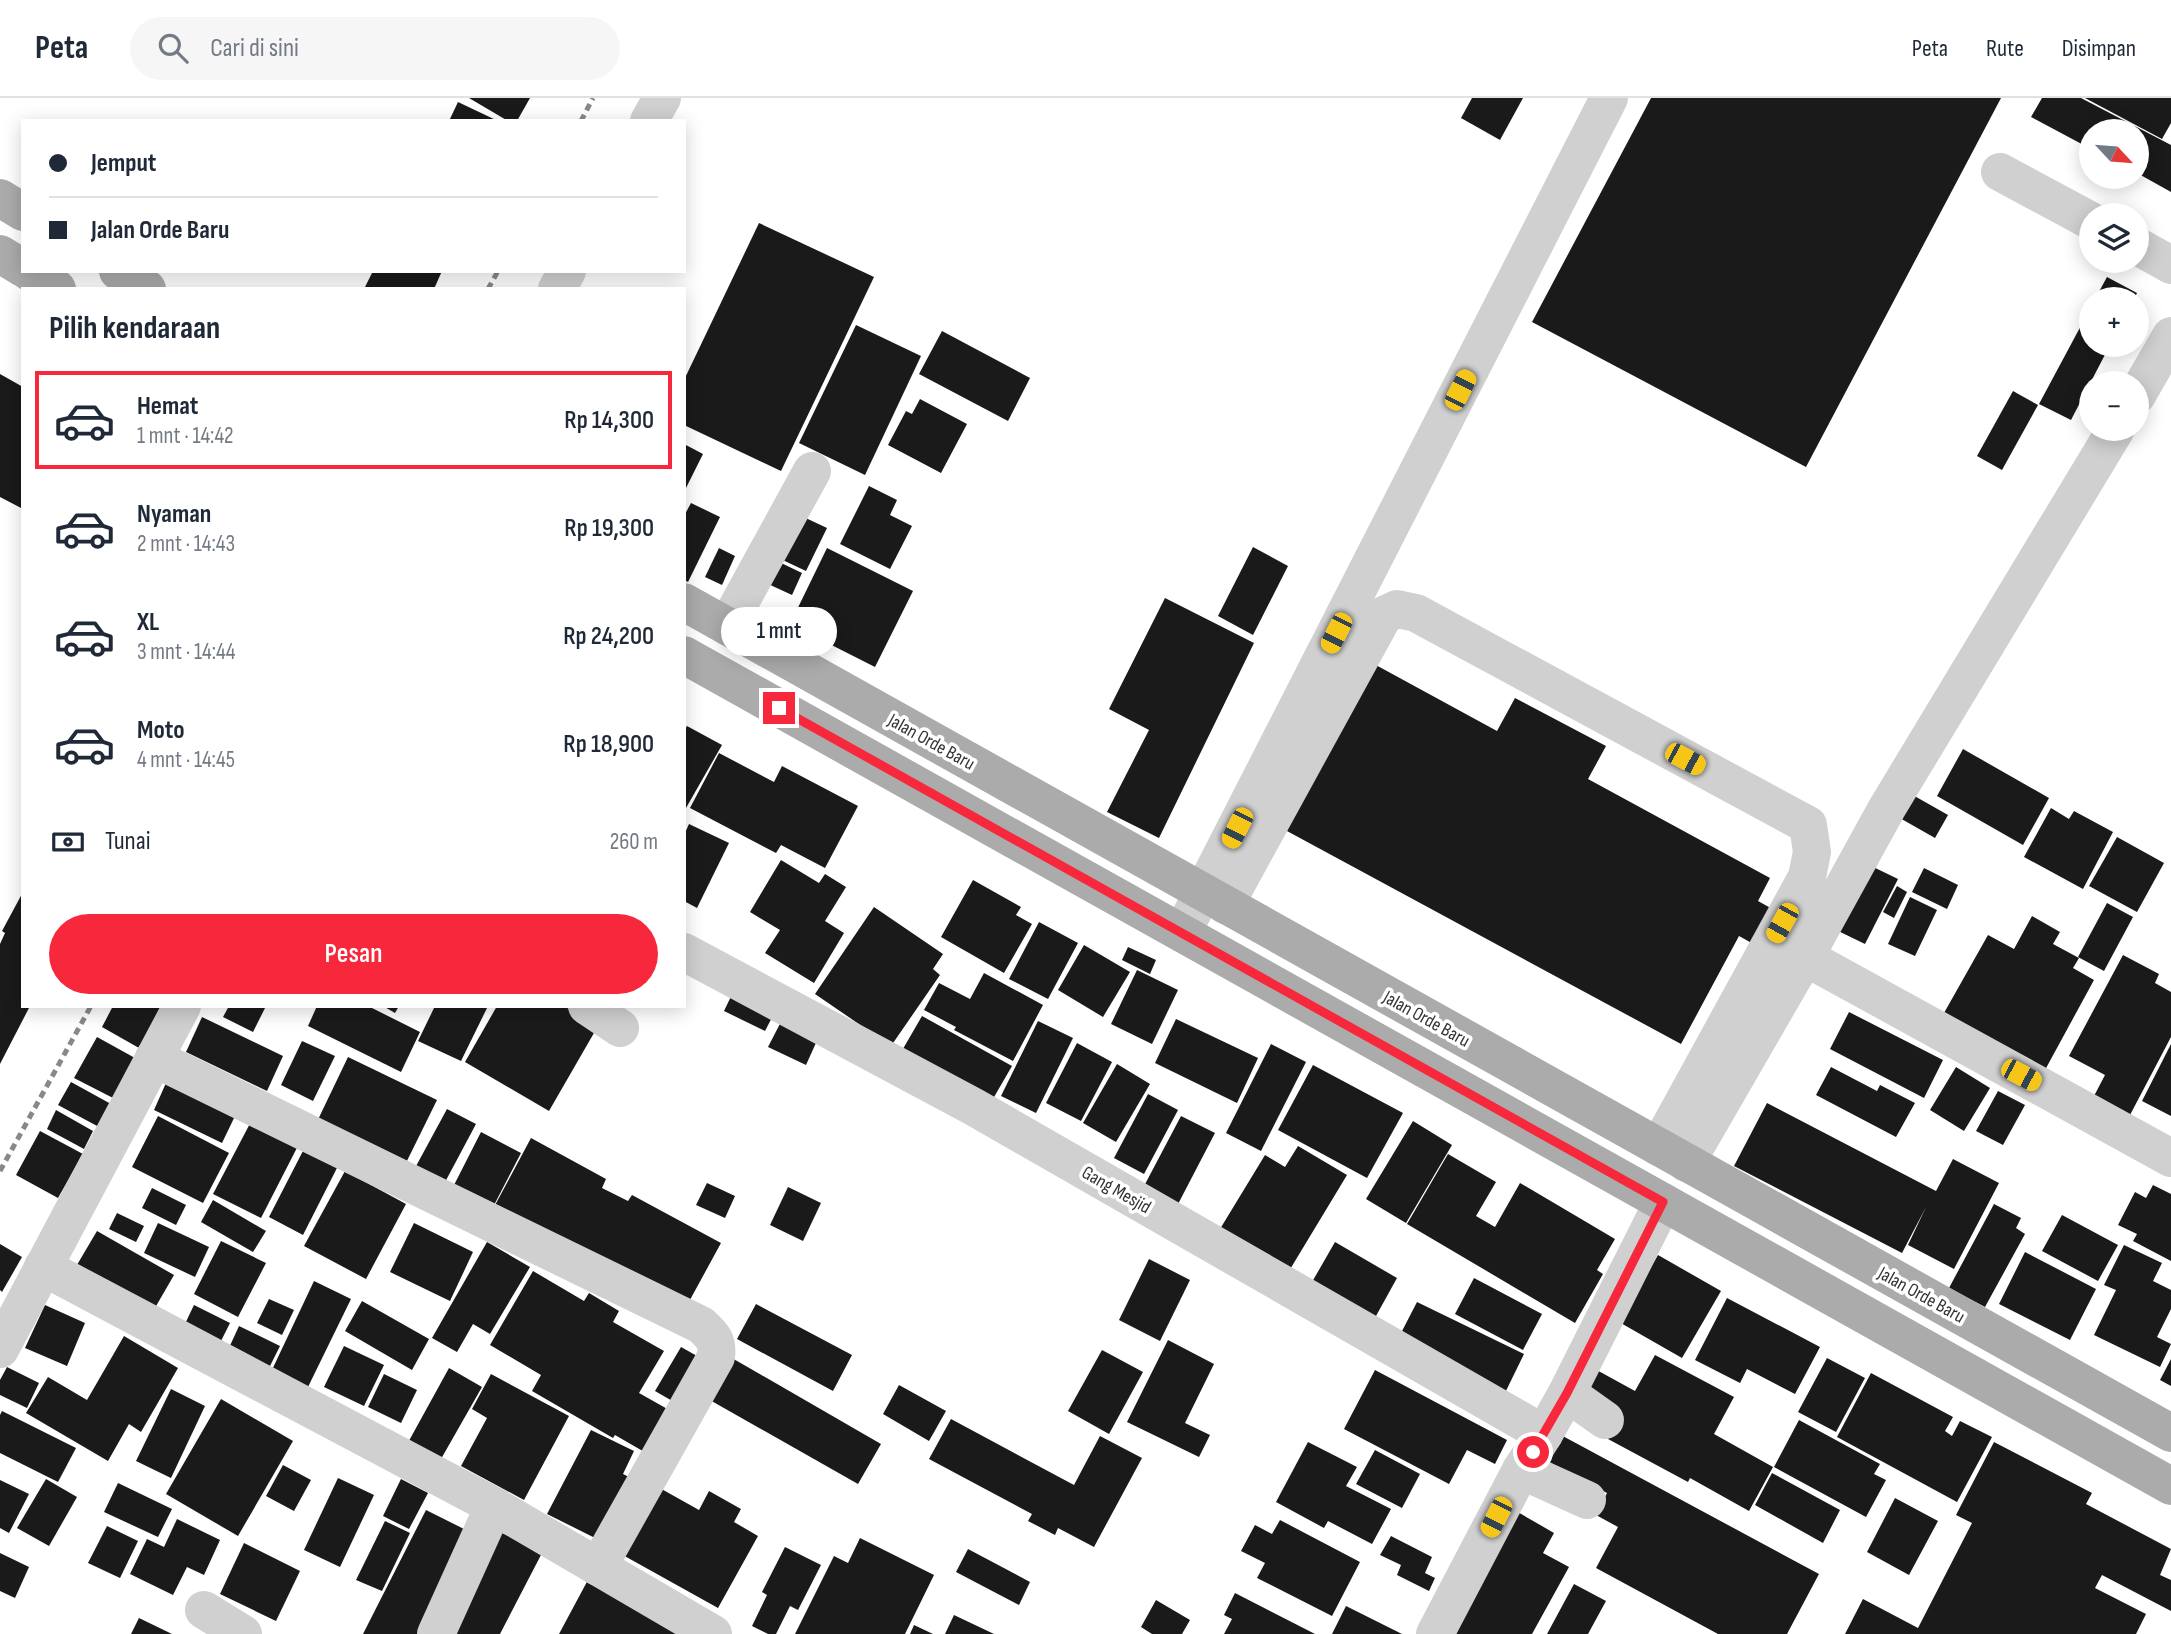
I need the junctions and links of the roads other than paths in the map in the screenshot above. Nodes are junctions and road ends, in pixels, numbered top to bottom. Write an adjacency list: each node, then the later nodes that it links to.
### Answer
1 (662, 98): 3 (street)
2 (1609, 98): 23 (street)
3 (650, 119)
4 (2000, 172): 7 (street)
5 (0, 198): 6 (main road)
6 (21, 211)
7 (2079, 215)
8 (2149, 253): 10 (street)
9 (0, 254): 11 (main road)
10 (2171, 265)
11 (21, 267)
12 (31, 273): 14 (main road)
13 (121, 273): 15 (main road)
14 (54, 287)
15 (144, 287)
16 (2171, 336): 17 (street)
17 (2151, 390)
18 (2109, 441): 26 (street)
19 (812, 471): 21 (street)
20 (686, 603): 21 (main road, Jalan Orde Baru)
21 (727, 626): 23 (main road, Jalan Orde Baru)
22 (686, 656): 24 (main road)
23 (1214, 899): 24 (street); 31 (main road, Jalan Orde Baru); 31 (street)
24 (1182, 933): 33 (main road)
25 (686, 953): 39 (street, Gang Mesjid)
26 (1805, 957): 31 (street); 32 (street)
27 (181, 1008): 30 (street)
28 (590, 1008): 29 (street)
29 (620, 1028)
30 (154, 1058): 34 (street); 44 (street)
31 (1673, 1155): 38 (main road, Jalan Orde Baru)
32 (2171, 1158)
33 (1663, 1202): 36 (street); 41 (main road)
34 (43, 1268): 35 (street); 43 (street)
35 (0, 1349)
36 (1567, 1393): 37 (street); 39 (street)
37 (1605, 1420)
38 (2171, 1433)
39 (1545, 1434): 40 (street)
40 (1521, 1470): 42 (street); 49 (street)
41 (2171, 1486)
42 (1587, 1500)
43 (494, 1506): 44 (street); 47 (street)
44 (598, 1567): 48 (street)
45 (204, 1610): 46 (street)
46 (243, 1634)
47 (436, 1634)
48 (713, 1634)
49 (1436, 1634)

